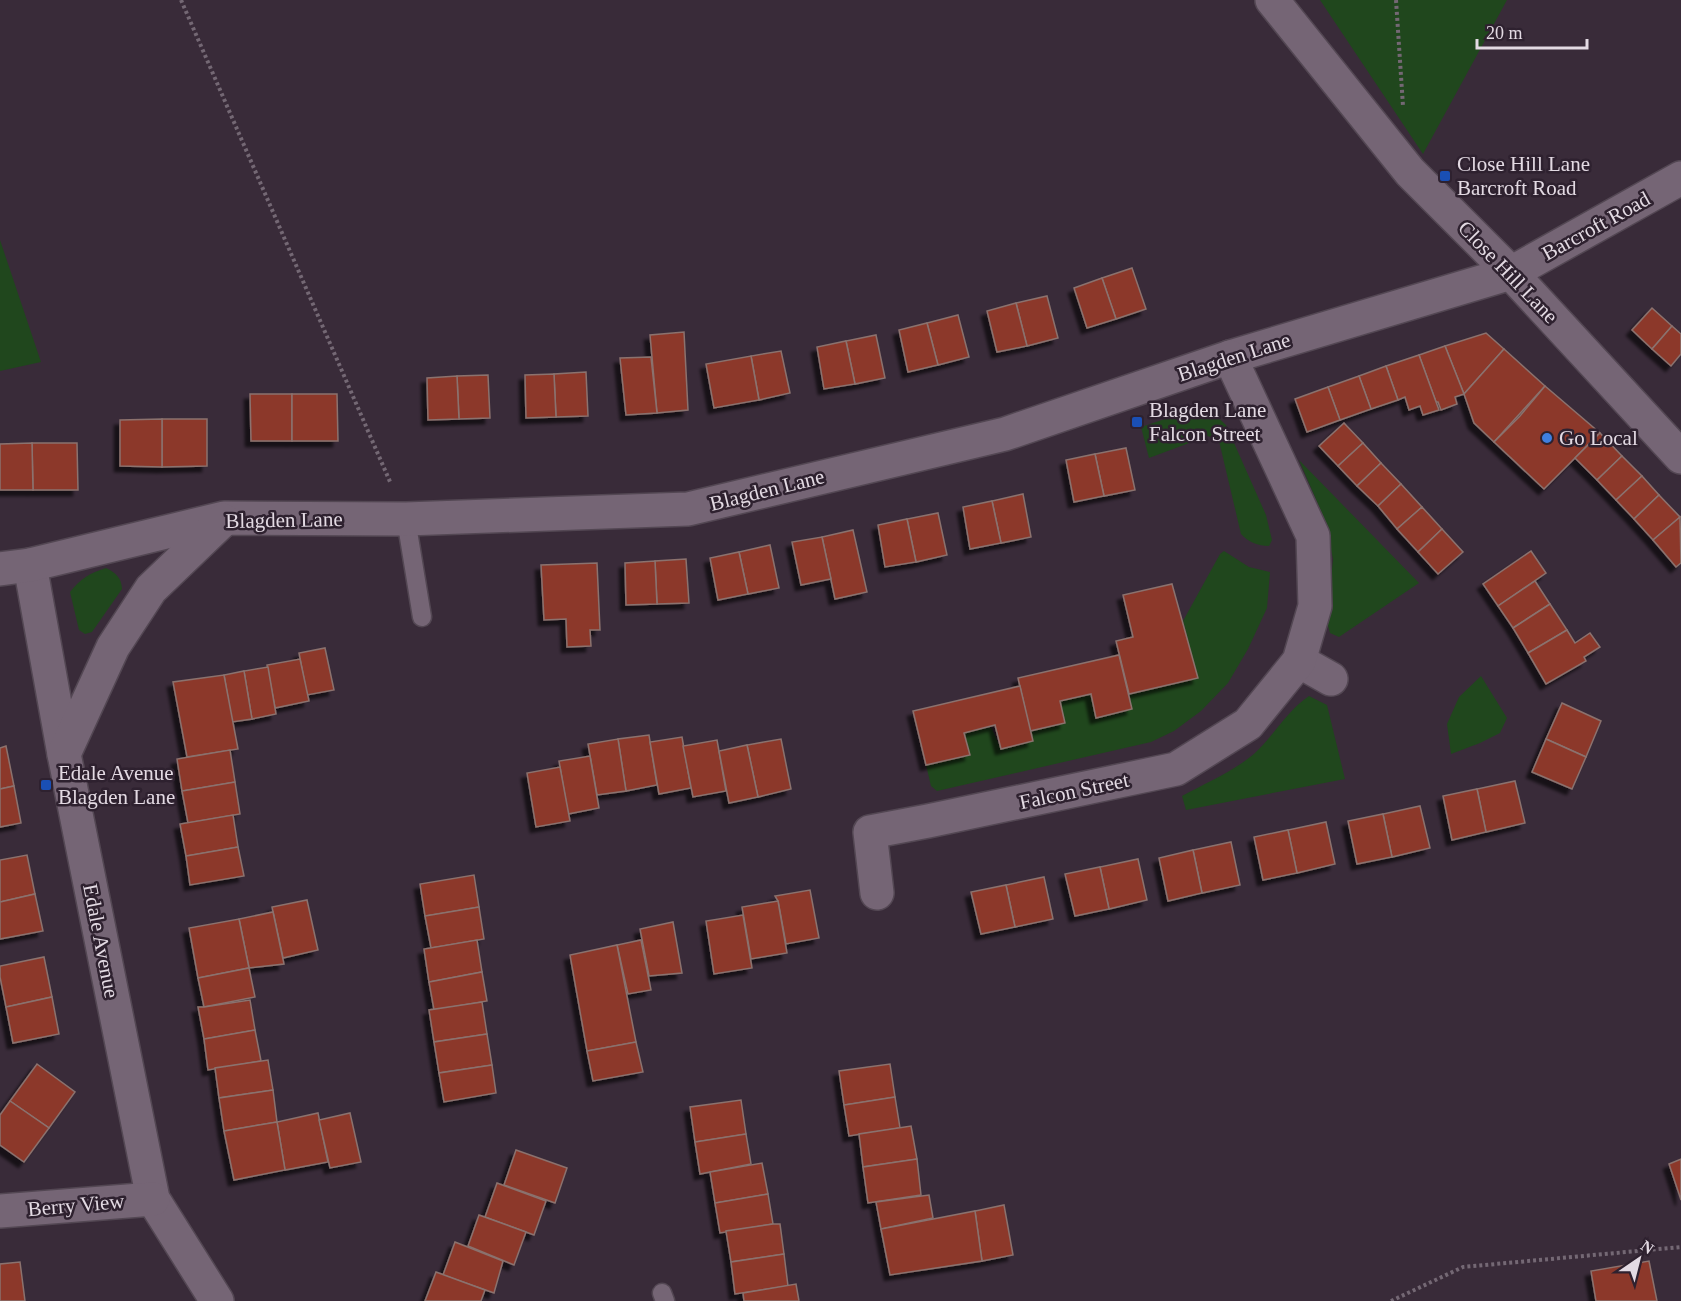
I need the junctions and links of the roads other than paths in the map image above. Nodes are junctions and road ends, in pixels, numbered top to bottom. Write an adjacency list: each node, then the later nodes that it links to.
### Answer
1 (1272, 0): 3 (street, Close Hill Lane)
2 (1681, 178): 3 (street, Barcroft Road)
3 (1511, 273): 4 (street, Blagden Lane); 5 (street, Close Hill Lane)
4 (1230, 357): 7 (street, Blagden Lane); 10 (street, Falcon Street)
5 (1681, 457)
6 (224, 518): 7 (street, Blagden Lane); 8 (street, Blagden Lane); 12 (street)
7 (406, 519): 9 (lane)
8 (15, 567): 12 (street, Edale Avenue)
9 (422, 617)
10 (1299, 661): 11 (street); 13 (street, Falcon Street)
11 (1331, 679)
12 (64, 753): 14 (street, Edale Avenue)
13 (877, 893)
14 (153, 1199): 15 (street, Berry View); 16 (street, Edale Avenue)
15 (0, 1211)
16 (217, 1301)

